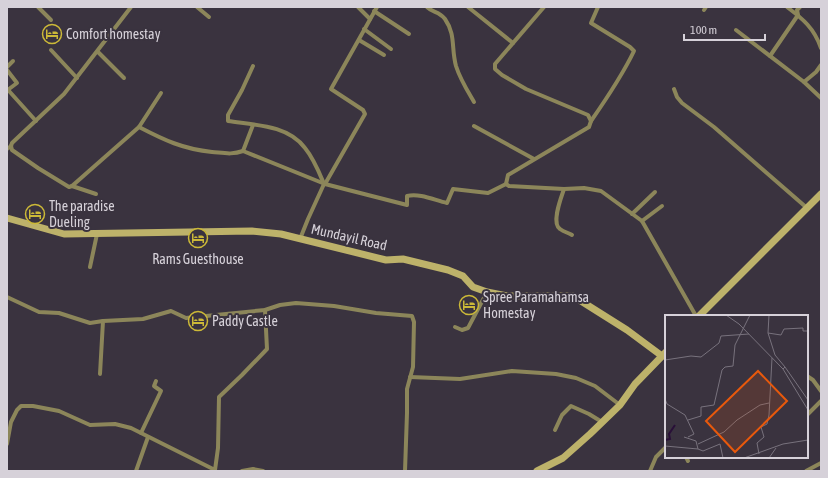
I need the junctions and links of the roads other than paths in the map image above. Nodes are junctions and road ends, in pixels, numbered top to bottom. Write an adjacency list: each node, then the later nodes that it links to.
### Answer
1 (38, 7): 16 (street)
2 (131, 7): 25 (street)
3 (197, 7): 14 (street)
4 (358, 7): 15 (street)
5 (377, 7): 12 (street)
6 (427, 7): 38 (street)
7 (468, 7): 21 (street)
8 (544, 7): 21 (street)
9 (598, 7): 40 (street)
10 (787, 7): 13 (street)
11 (800, 7): 13 (street)
12 (374, 11): 15 (street); 19 (street)
13 (798, 15): 22 (street); 27 (street)
14 (209, 17)
15 (370, 19): 17 (street)
16 (51, 20)
17 (364, 30): 20 (street); 23 (street)
18 (736, 30): 27 (street)
19 (409, 34)
20 (358, 40): 26 (street); 47 (street)
21 (513, 43): 40 (street)
22 (821, 48)
23 (391, 49)
24 (51, 50): 32 (street)
25 (98, 52): 32 (street); 33 (street)
26 (384, 55)
27 (770, 56): 34 (street)
28 (13, 61): 31 (street)
29 (821, 65): 34 (street)
30 (253, 66): 41 (street)
31 (7, 69): 39 (street)
32 (77, 78): 39 (street)
33 (124, 78)
34 (804, 82): 37 (street)
35 (674, 89): 55 (street)
36 (161, 93): 43 (street)
37 (821, 98)
38 (474, 102)
39 (36, 121): 44 (street)
40 (591, 121): 46 (street)
41 (253, 125): 45 (street); 47 (street)
42 (474, 126): 46 (street)
43 (139, 127): 45 (street); 49 (street)
44 (9, 147): 49 (street)
45 (243, 151): 47 (street)
46 (534, 159): 48 (street)
47 (324, 184): 48 (street); 61 (street)
48 (506, 184): 50 (street)
49 (72, 186): 52 (street)
50 (564, 189): 56 (street); 60 (street)
51 (655, 192): 56 (street)
52 (96, 194)
53 (821, 194): 55 (main road)
54 (662, 206): 58 (street)
55 (807, 208): 67 (main road)
56 (632, 214): 58 (street)
57 (7, 218): 59 (main road, Mundayil Road)
58 (642, 221): 66 (street)
59 (97, 234): 61 (main road, Mundayil Road); 62 (street)
60 (572, 234)
61 (300, 239): 63 (main road, Mundayil Road)
62 (90, 268)
63 (487, 292): 69 (street); 70 (main road, Mundayil Road)
64 (7, 297): 68 (street)
65 (265, 310): 68 (street); 72 (street); 88 (street)
66 (696, 315)
67 (698, 315)
68 (103, 321): 71 (street)
69 (455, 328)
70 (664, 354): 77 (main road)
71 (100, 374)
72 (410, 377): 77 (street); 91 (street)
73 (808, 377): 75 (street)
74 (156, 381): 82 (street)
75 (821, 391)
76 (821, 401): 78 (street)
77 (620, 404): 79 (main road)
78 (808, 414)
79 (602, 422): 80 (street); 92 (main road)
80 (555, 430)
81 (8, 433): 82 (street); 84 (street)
82 (141, 433): 83 (street)
83 (148, 437): 87 (street); 88 (street)
84 (7, 444)
85 (665, 448): 93 (street)
86 (821, 463): 94 (street)
87 (136, 471)
88 (217, 471)
89 (242, 471): 90 (street)
90 (263, 471)
91 (405, 471)
92 (537, 471)
93 (650, 471)
94 (806, 471)

